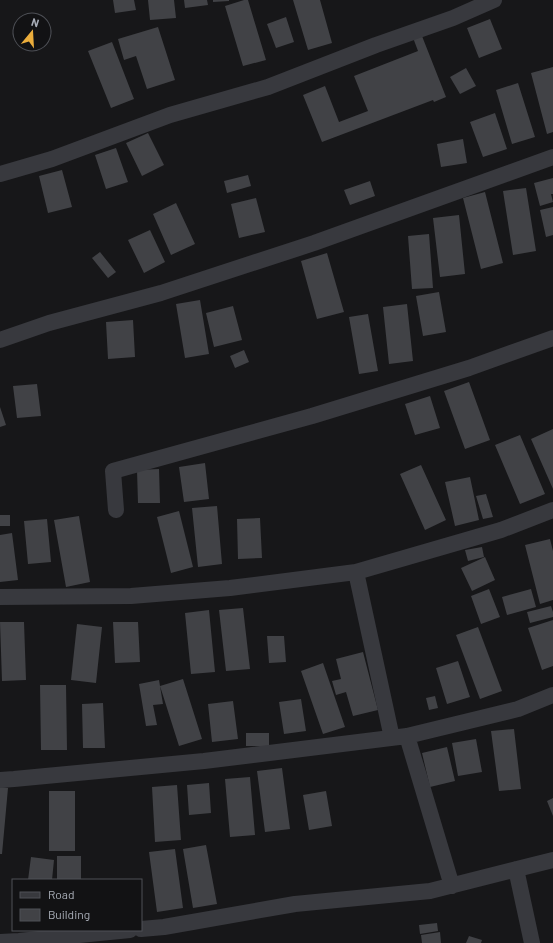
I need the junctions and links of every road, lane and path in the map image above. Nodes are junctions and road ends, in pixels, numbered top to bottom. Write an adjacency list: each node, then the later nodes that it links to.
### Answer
1 (494, 0): 3 (street)
2 (553, 157): 5 (street)
3 (0, 174)
4 (553, 338): 6 (street)
5 (0, 340)
6 (116, 510)
7 (553, 510): 8 (street)
8 (356, 572): 9 (street); 11 (street)
9 (0, 597)
10 (553, 695): 11 (street)
11 (399, 737): 12 (street); 15 (street)
12 (0, 780)
13 (553, 860): 14 (street)
14 (516, 869): 15 (street); 19 (street)
15 (452, 886): 16 (street)
16 (142, 929)
17 (120, 931): 18 (street)
18 (0, 942)
19 (532, 943)

